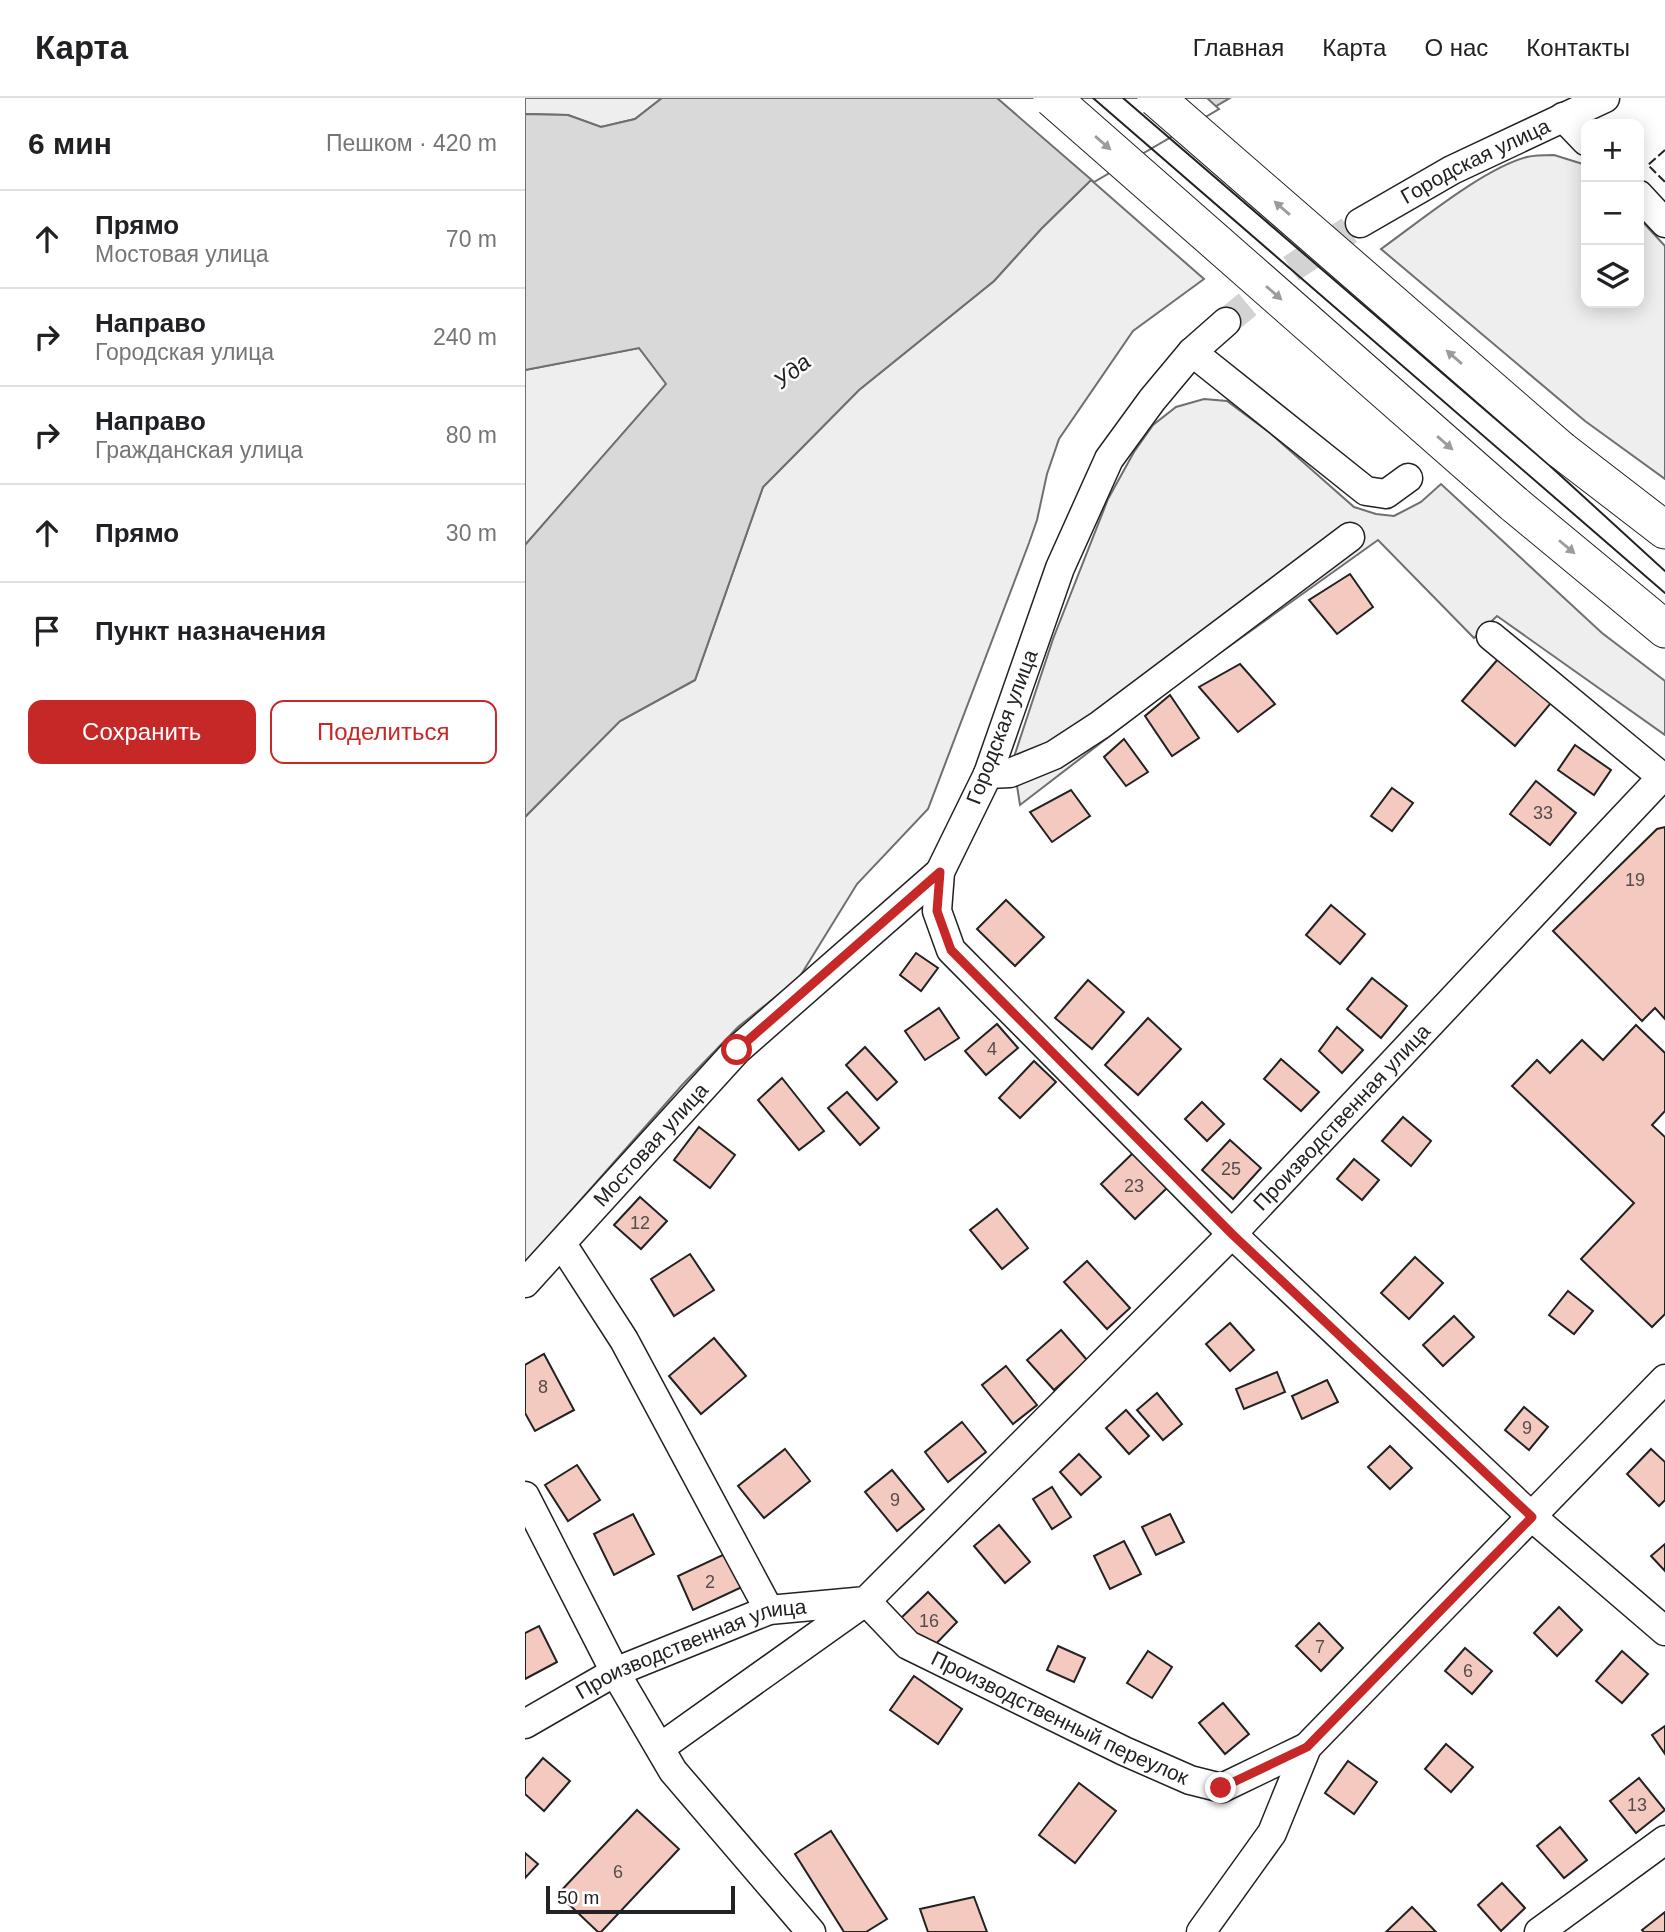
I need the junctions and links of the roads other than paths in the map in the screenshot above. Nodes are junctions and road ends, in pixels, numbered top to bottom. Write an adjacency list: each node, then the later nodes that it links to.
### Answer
1 (1052, 98): 14 (main road, one-way to 14, bridge)
2 (1156, 98): 12 (main road, one-way to 2, bridge)
3 (1605, 98): 4 (street)
4 (1563, 117): 5 (street, Городская улица); 7 (street, Городская улица)
5 (1581, 136)
6 (1644, 200): 8 (street)
7 (1360, 223)
8 (1665, 223)
9 (1226, 323): 10 (street, Городская улица)
10 (1192, 352): 11 (street); 16 (street, Городская улица)
11 (1408, 478)
12 (1665, 530)
13 (1350, 537): 16 (street)
14 (1665, 629)
15 (1491, 636): 17 (street)
16 (988, 774): 18 (street, Городская улица)
17 (1664, 778): 19 (street, Производственная улица)
18 (940, 872): 19 (street, Городская улица); 20 (street, Мостовая улица)
19 (1232, 1234): 24 (street, Городская улица); 25 (street, Производственная улица)
20 (562, 1244): 21 (street, Мостовая улица); 26 (street)
21 (525, 1283)
22 (1665, 1379): 24 (street)
23 (525, 1496): 28 (street)
24 (1532, 1517): 27 (street, Городская улица); 31 (street)
25 (866, 1601): 26 (street, Производственная улица); 30 (street, Производственная улица); 31 (street, Производственный переулок)
26 (769, 1610): 28 (street, Производственная улица)
27 (1665, 1631)
28 (615, 1672): 29 (street, Производственная улица); 30 (street)
29 (525, 1724)
30 (660, 1747): 33 (street)
31 (1307, 1747): 34 (street)
32 (1665, 1840): 35 (street)
33 (811, 1932)
34 (1201, 1932)
35 (1539, 1932)

